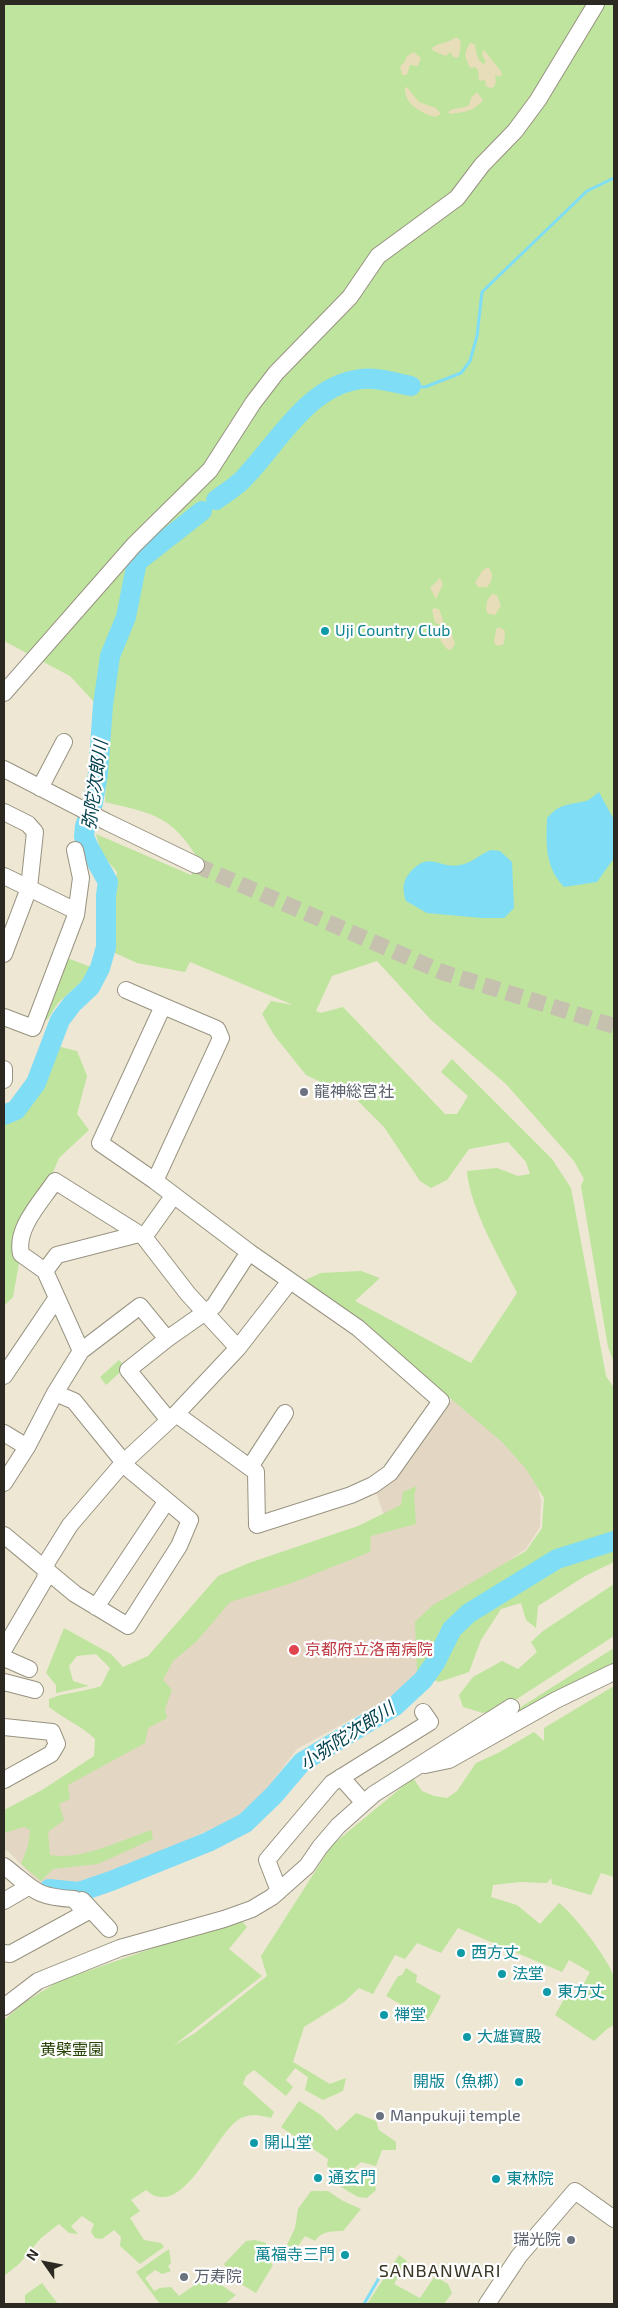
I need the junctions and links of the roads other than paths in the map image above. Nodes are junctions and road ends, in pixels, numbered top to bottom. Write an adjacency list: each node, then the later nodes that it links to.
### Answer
1 (596, 4): 2 (street)
2 (4, 693)
3 (64, 742): 5 (street)
4 (4, 769): 5 (street)
5 (40, 788): 8 (street)
6 (4, 812): 10 (street)
7 (75, 850): 11 (street)
8 (196, 865)
9 (4, 876): 10 (street)
10 (29, 888): 11 (street); 12 (street)
11 (76, 911): 15 (street)
12 (4, 954)
13 (126, 990): 14 (street)
14 (163, 1006): 18 (street); 18 (street)
15 (4, 1017)
16 (4, 1069): 17 (street)
17 (4, 1080)
18 (155, 1181): 19 (street)
19 (174, 1195): 20 (street); 21 (street)
20 (142, 1235): 22 (street); 22 (street); 25 (street)
21 (249, 1252): 23 (street); 25 (street)
22 (45, 1271): 24 (street)
23 (290, 1280): 27 (street); 36 (street)
24 (56, 1299): 28 (street); 29 (street)
25 (205, 1312): 26 (street); 27 (street)
26 (167, 1339): 28 (street); 32 (street)
27 (238, 1348): 32 (street)
28 (80, 1351): 30 (street)
29 (4, 1376)
30 (55, 1393): 34 (street); 35 (street)
31 (285, 1413): 36 (street)
32 (172, 1417): 35 (street); 36 (street)
33 (4, 1433): 34 (street)
34 (27, 1447): 37 (street)
35 (124, 1462): 38 (street); 40 (street)
36 (250, 1467)
37 (4, 1483)
38 (166, 1502): 41 (street); 41 (street)
39 (4, 1535): 40 (street)
40 (46, 1570): 41 (street); 42 (street)
41 (96, 1607)
42 (4, 1649)
43 (4, 1658): 44 (street)
44 (30, 1669)
45 (614, 1672): 51 (street)
46 (4, 1682): 47 (street)
47 (35, 1690)
48 (512, 1707): 51 (street)
49 (423, 1712): 52 (street)
50 (4, 1727): 53 (street)
51 (416, 1766): 54 (street)
52 (341, 1777): 54 (street); 57 (street)
53 (4, 1780)
54 (364, 1803): 57 (street)
55 (4, 1866): 56 (street)
56 (28, 1887): 58 (street); 59 (street)
57 (278, 1891): 62 (street)
58 (74, 1899): 60 (street); 61 (street)
59 (4, 1901)
60 (110, 1929)
61 (4, 1954)
62 (4, 2007)
63 (614, 2219): 64 (street)
64 (487, 2304)

